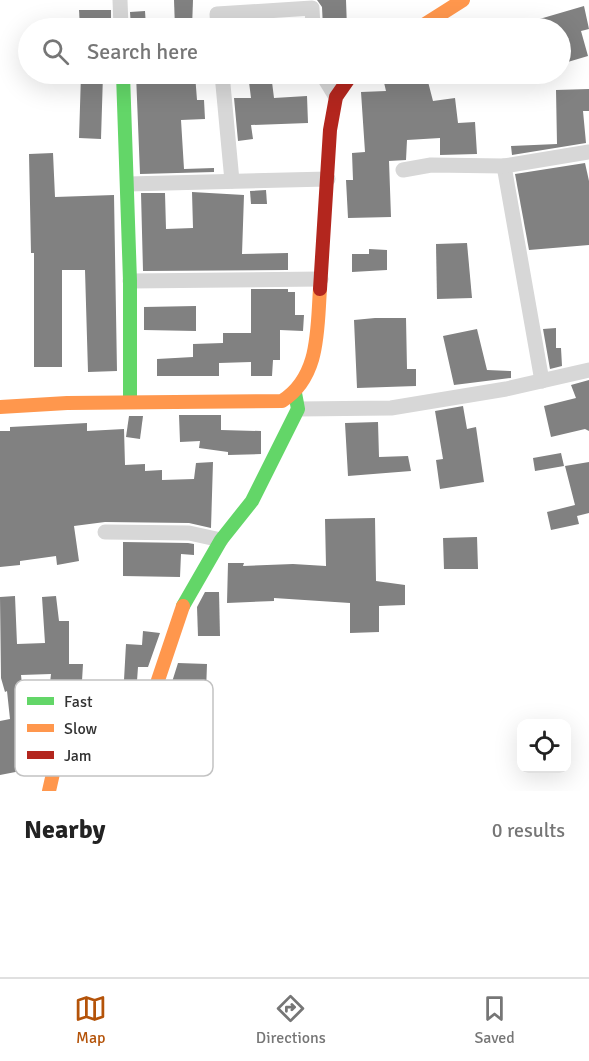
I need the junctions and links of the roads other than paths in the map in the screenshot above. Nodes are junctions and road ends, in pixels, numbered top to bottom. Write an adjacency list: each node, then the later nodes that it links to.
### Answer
1 (120, 0): 3 (street)
2 (463, 0): 6 (street)
3 (121, 18)
4 (217, 18): 5 (street)
5 (312, 18)
6 (435, 18)
7 (124, 84): 17 (street)
8 (223, 84): 16 (street)
9 (328, 84): 11 (street)
10 (345, 84): 11 (street)
11 (336, 98): 15 (street)
12 (589, 152): 13 (street)
13 (504, 166): 14 (street); 21 (street)
14 (403, 170)
15 (328, 179): 16 (street); 18 (street)
16 (232, 181): 17 (street)
17 (129, 184): 19 (street)
18 (321, 279): 19 (street); 22 (street)
19 (130, 281): 23 (street)
20 (589, 370): 21 (street)
21 (542, 381): 25 (street)
22 (295, 393): 23 (street); 25 (street)
23 (130, 402): 24 (street)
24 (0, 407)
25 (298, 409): 27 (street)
26 (105, 532): 27 (street)
27 (221, 540): 28 (street)
28 (158, 680)
29 (52, 776): 30 (street)
30 (49, 791)

